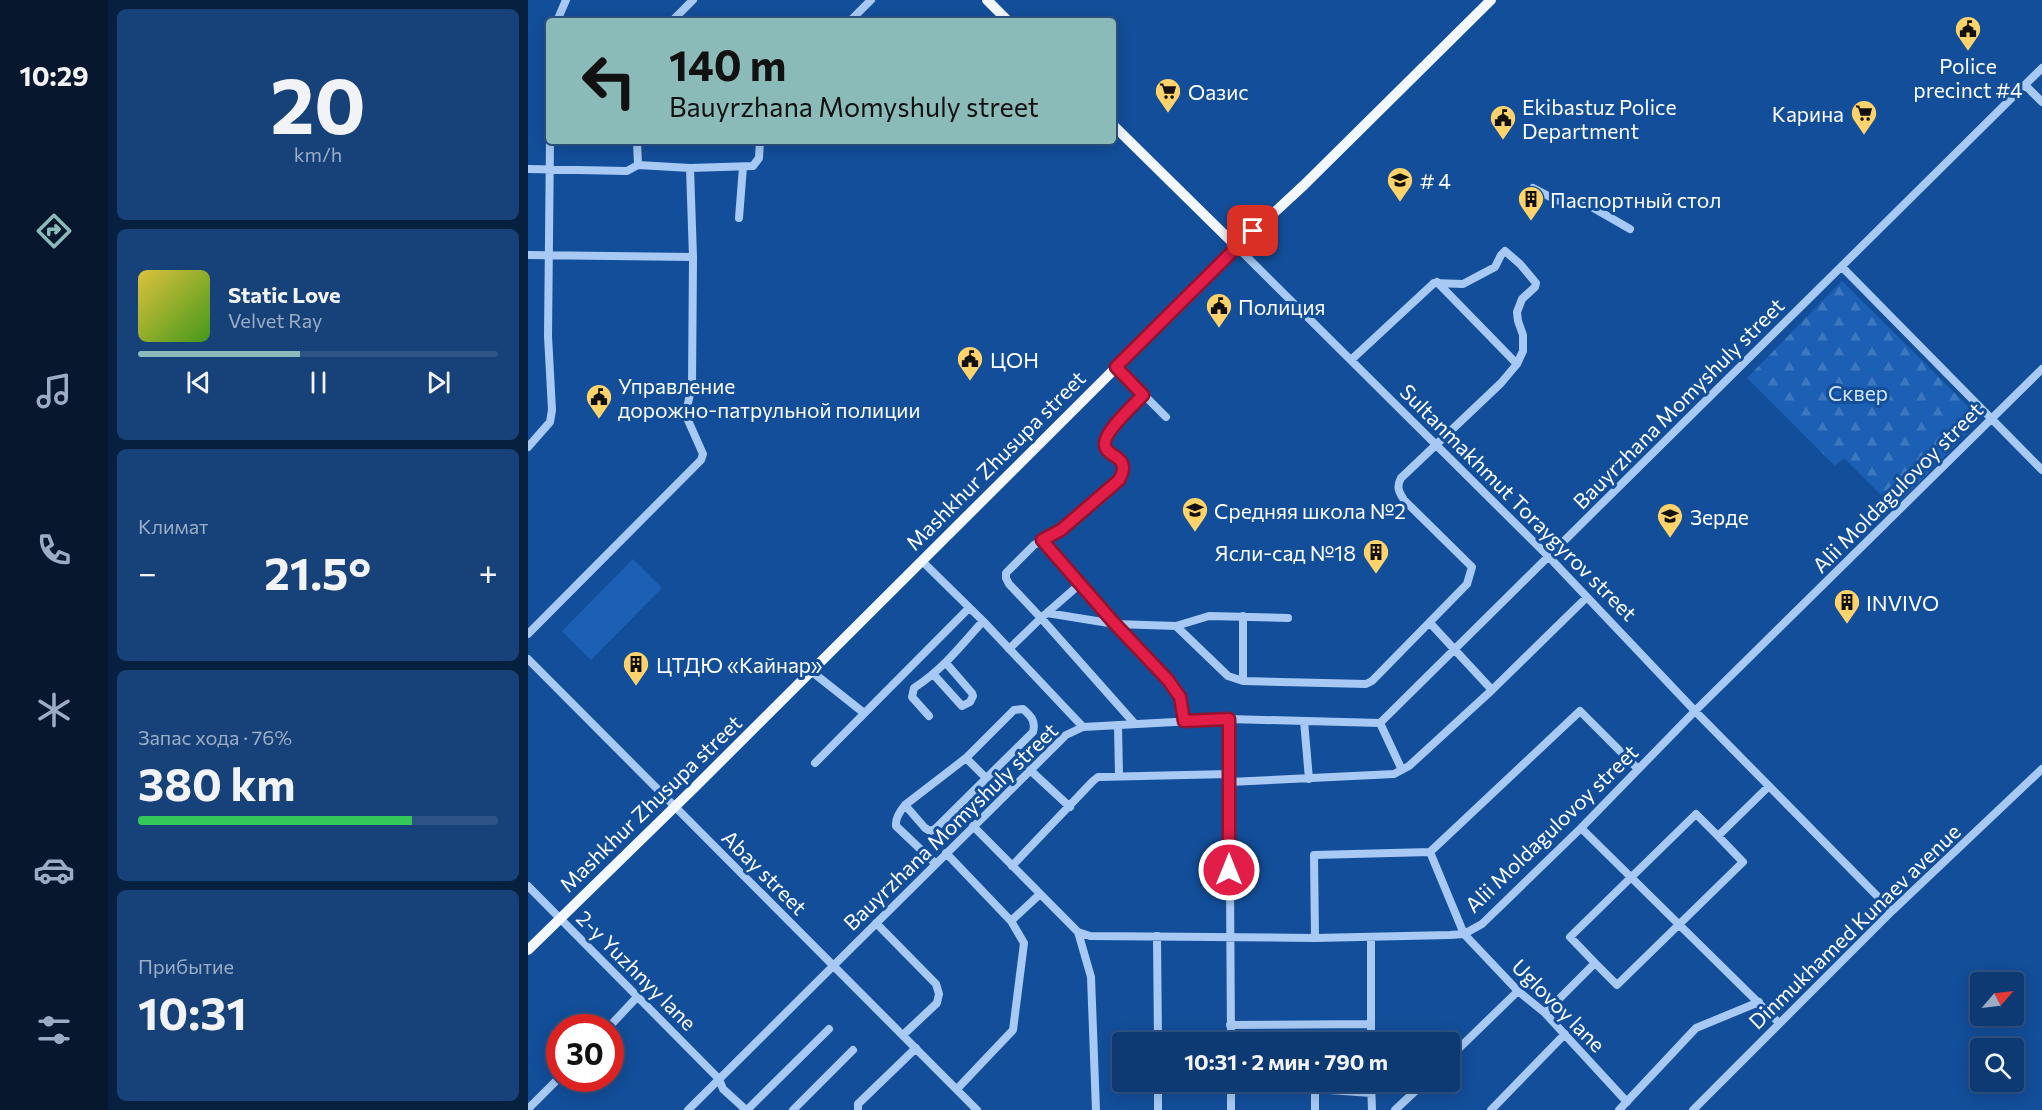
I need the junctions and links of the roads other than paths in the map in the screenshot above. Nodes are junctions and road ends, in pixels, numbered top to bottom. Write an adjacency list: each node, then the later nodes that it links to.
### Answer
1 (566, 0): 6 (street)
2 (693, 0): 7 (street)
3 (871, 0): 8 (street)
4 (987, 0): 9 (main road)
5 (1491, 0): 25 (main road, Mashkhur Zhusupa street)
6 (558, 18)
7 (675, 18)
8 (853, 18)
9 (1005, 18)
10 (2042, 68): 11 (street, Bauyrzhana Momyshuly street)
11 (2025, 85): 12 (street); 29 (street, Bauyrzhana Momyshuly street)
12 (2042, 102)
13 (1116, 128): 25 (main road, Sultanmakhmut Toraygyrov street)
14 (550, 144): 21 (street)
15 (637, 144): 17 (street)
16 (760, 144): 18 (street)
17 (638, 165): 19 (street); 21 (street)
18 (743, 167): 19 (street); 23 (street)
19 (690, 168): 28 (street)
20 (528, 170): 21 (street)
21 (550, 170): 27 (street)
22 (1533, 188): 24 (street)
23 (740, 218)
24 (1630, 228)
25 (1237, 247): 31 (street, Sultanmakhmut Toraygyrov street); 33 (main road, Mashkhur Zhusupa street)
26 (528, 255): 27 (street)
27 (547, 255): 28 (street); 39 (street)
28 (693, 257): 54 (street)
29 (1842, 267): 37 (street); 42 (street, Bauyrzhana Momyshuly street)
30 (1437, 281): 31 (street); 32 (street); 32 (street)
31 (1351, 360): 38 (street, Sultanmakhmut Toraygyrov street)
32 (1517, 363): 38 (street)
33 (1116, 367): 35 (street); 43 (main road, Mashkhur Zhusupa street)
34 (2042, 369): 37 (street, Alii Moldagulovoy street)
35 (1143, 395): 36 (street); 41 (street)
36 (1166, 417)
37 (1992, 419): 40 (street); 63 (street, Alii Moldagulovoy street)
38 (1436, 444): 42 (street, Sultanmakhmut Toraygyrov street); 51 (street)
39 (528, 447)
40 (2042, 470)
41 (1042, 540): 44 (street); 47 (street)
42 (1548, 556): 45 (street, Sultanmakhmut Toraygyrov street); 56 (street, Bauyrzhana Momyshuly street)
43 (921, 561): 46 (street); 59 (main road, Mashkhur Zhusupa street)
44 (1080, 584): 47 (street); 52 (street)
45 (1587, 597): 62 (street); 63 (street, Sultanmakhmut Toraygyrov street)
46 (969, 608): 50 (street); 64 (street)
47 (1044, 616): 52 (street); 55 (street); 70 (street)
48 (1243, 616): 49 (street); 53 (street); 61 (street)
49 (1288, 618)
50 (983, 621): 55 (street); 58 (street)
51 (1430, 623): 56 (street); 61 (street)
52 (1115, 624): 53 (street); 67 (street)
53 (1176, 626): 61 (street)
54 (528, 634)
55 (1009, 649): 72 (street)
56 (1454, 649): 62 (street); 69 (street, Bauyrzhana Momyshuly street)
57 (528, 659): 85 (street, Abay street)
58 (946, 663): 60 (street); 60 (street)
59 (811, 671): 64 (street); 85 (main road, Mashkhur Zhusupa street)
60 (934, 675): 65 (street)
61 (1243, 681)
62 (1492, 690): 78 (street)
63 (1695, 711): 75 (street, Alii Moldagulovoy street); 83 (street, Sultanmakhmut Toraygyrov street)
64 (864, 713): 74 (street)
65 (929, 716)
66 (1229, 719): 67 (street, Bauyrzhana Momyshuly street); 68 (street, Bauyrzhana Momyshuly street); 81 (street)
67 (1184, 721): 70 (street, Bauyrzhana Momyshuly street)
68 (1304, 721): 69 (street, Bauyrzhana Momyshuly street); 82 (street)
69 (1380, 723): 78 (street)
70 (1135, 724): 71 (street, Bauyrzhana Momyshuly street)
71 (1118, 725): 72 (street, Bauyrzhana Momyshuly street); 79 (street)
72 (1083, 727): 77 (street, Bauyrzhana Momyshuly street)
73 (966, 758): 80 (street); 80 (street); 84 (street)
74 (815, 763)
75 (1638, 769): 88 (street, Alii Moldagulovoy street); 90 (street)
76 (2042, 769): 97 (street, Dinmukhamed Kunaev avenue)
77 (1030, 770): 86 (street); 87 (street, Bauyrzhana Momyshuly street)
78 (1402, 770): 82 (street)
79 (1119, 775): 81 (street); 86 (street)
80 (986, 778): 84 (street)
81 (1229, 778): 82 (street); 105 (street)
82 (1309, 779)
83 (1769, 786): 89 (street); 97 (street, Sultanmakhmut Toraygyrov street)
84 (905, 805): 92 (street)
85 (675, 807): 98 (main road, Mashkhur Zhusupa street); 110 (street, Abay street)
86 (1070, 807): 93 (street)
87 (974, 826): 91 (street, Bauyrzhana Momyshuly street); 93 (street)
88 (1581, 828): 94 (street); 103 (street, Alii Moldagulovoy street)
89 (1718, 836): 94 (street); 101 (street)
90 (1430, 852): 103 (street); 107 (street)
91 (946, 854): 92 (street, Bauyrzhana Momyshuly street); 99 (street)
92 (936, 864): 100 (street, Bauyrzhana Momyshuly street)
93 (1012, 866): 96 (street)
94 (1631, 877): 101 (street); 109 (street)
95 (528, 886): 98 (street, 2-y Yuzhnyy lane)
96 (1040, 894): 99 (street); 102 (street)
97 (1892, 911): 116 (street, Dinmukhamed Kunaev avenue)
98 (560, 918): 108 (main road, Mashkhur Zhusupa street); 112 (street, 2-y Yuzhnyy lane)
99 (1011, 921): 129 (street)
100 (876, 923): 110 (street, Bauyrzhana Momyshuly street); 124 (street)
101 (1678, 924): 109 (street); 113 (street)
102 (1077, 932): 104 (street, Alii Moldagulovoy street); 144 (street)
103 (1464, 934): 106 (street, Alii Moldagulovoy street); 111 (street, Uglovoy lane)
104 (1157, 936): 105 (street, Alii Moldagulovoy street); 120 (street)
105 (1229, 937): 107 (street, Alii Moldagulovoy street); 118 (street)
106 (1371, 937): 107 (street, Alii Moldagulovoy street); 117 (street)
107 (1316, 938)
108 (528, 950)
109 (1595, 963): 114 (street)
110 (833, 965): 124 (street, Abay street); 128 (street, Bauyrzhana Momyshuly street)
111 (1518, 991): 114 (street, Uglovoy lane); 125 (street)
112 (638, 996): 115 (street); 128 (street, 2-y Yuzhnyy lane)
113 (1759, 1002): 116 (street); 137 (street)
114 (1545, 1013): 123 (street, Uglovoy lane)
115 (621, 1014)
116 (1779, 1023): 152 (street, Dinmukhamed Kunaev avenue)
117 (1371, 1024): 118 (street); 122 (street)
118 (1230, 1025): 121 (street)
119 (829, 1029): 141 (street)
120 (1158, 1032)
121 (1230, 1032)
122 (1371, 1032)
123 (1565, 1034): 137 (street, Uglovoy lane); 150 (street)
124 (903, 1035): 126 (street, Abay street)
125 (1460, 1047)
126 (916, 1048): 129 (street, Abay street); 142 (street)
127 (853, 1050): 139 (street)
128 (719, 1079): 140 (street, Bauyrzhana Momyshuly street); 141 (street, 2-y Yuzhnyy lane)
129 (957, 1089): 143 (street, Abay street)
130 (546, 1091): 138 (street)
131 (1158, 1092): 145 (street)
132 (1231, 1092): 146 (street)
133 (1315, 1092): 147 (street)
134 (1357, 1092): 136 (street)
135 (1414, 1092): 149 (street)
136 (1371, 1093): 148 (street)
137 (1627, 1102): 151 (street)
138 (528, 1109)
139 (796, 1109)
140 (688, 1110)
141 (747, 1110)
142 (858, 1110)
143 (977, 1110)
144 (1095, 1110)
145 (1158, 1110)
146 (1231, 1110)
147 (1315, 1110)
148 (1371, 1110)
149 (1395, 1110)
150 (1491, 1110)
151 (1619, 1110)
152 (1693, 1110)

